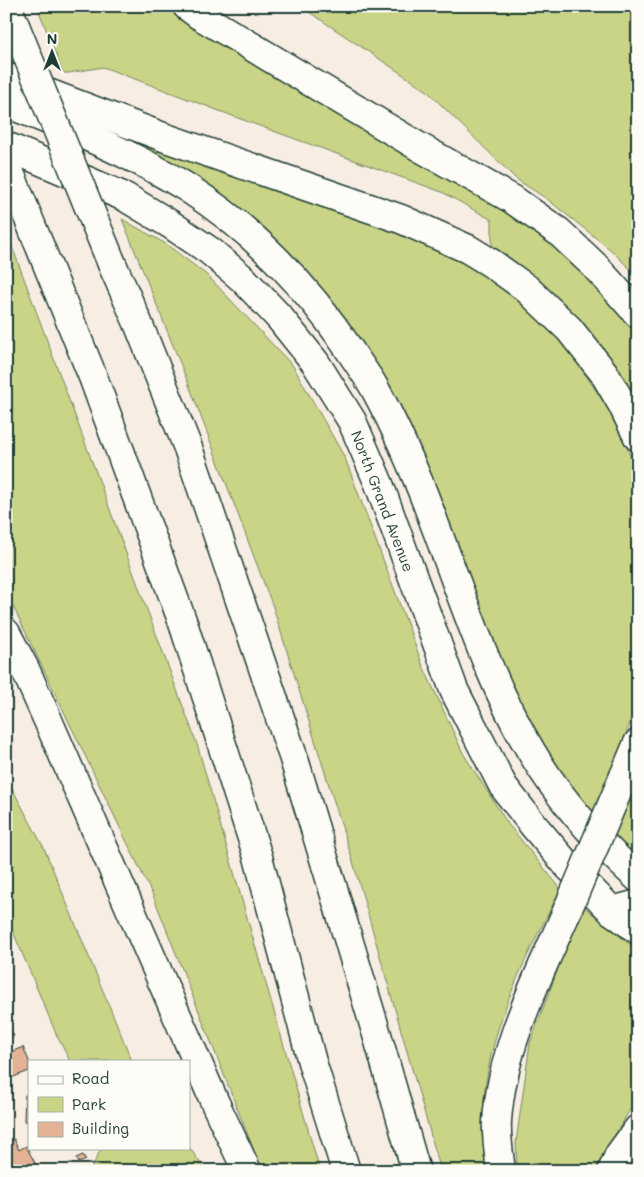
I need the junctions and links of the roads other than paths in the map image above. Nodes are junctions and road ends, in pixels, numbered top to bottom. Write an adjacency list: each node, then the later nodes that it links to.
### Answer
1 (187, 6): 7 (main road)
2 (11, 15): 17 (main road, bridge)
3 (6, 77): 8 (main road)
4 (6, 104): 11 (main road)
5 (6, 146): 12 (main road, North Grand Avenue)
6 (6, 163): 16 (main road)
7 (638, 314)
8 (638, 437)
9 (6, 633): 15 (main road)
10 (638, 743): 18 (main road, bridge)
11 (638, 878)
12 (625, 908): 13 (main road, North Grand Avenue)
13 (638, 930)
14 (638, 1129): 19 (main road)
15 (247, 1171)
16 (346, 1171)
17 (416, 1171)
18 (501, 1171)
19 (612, 1171)

